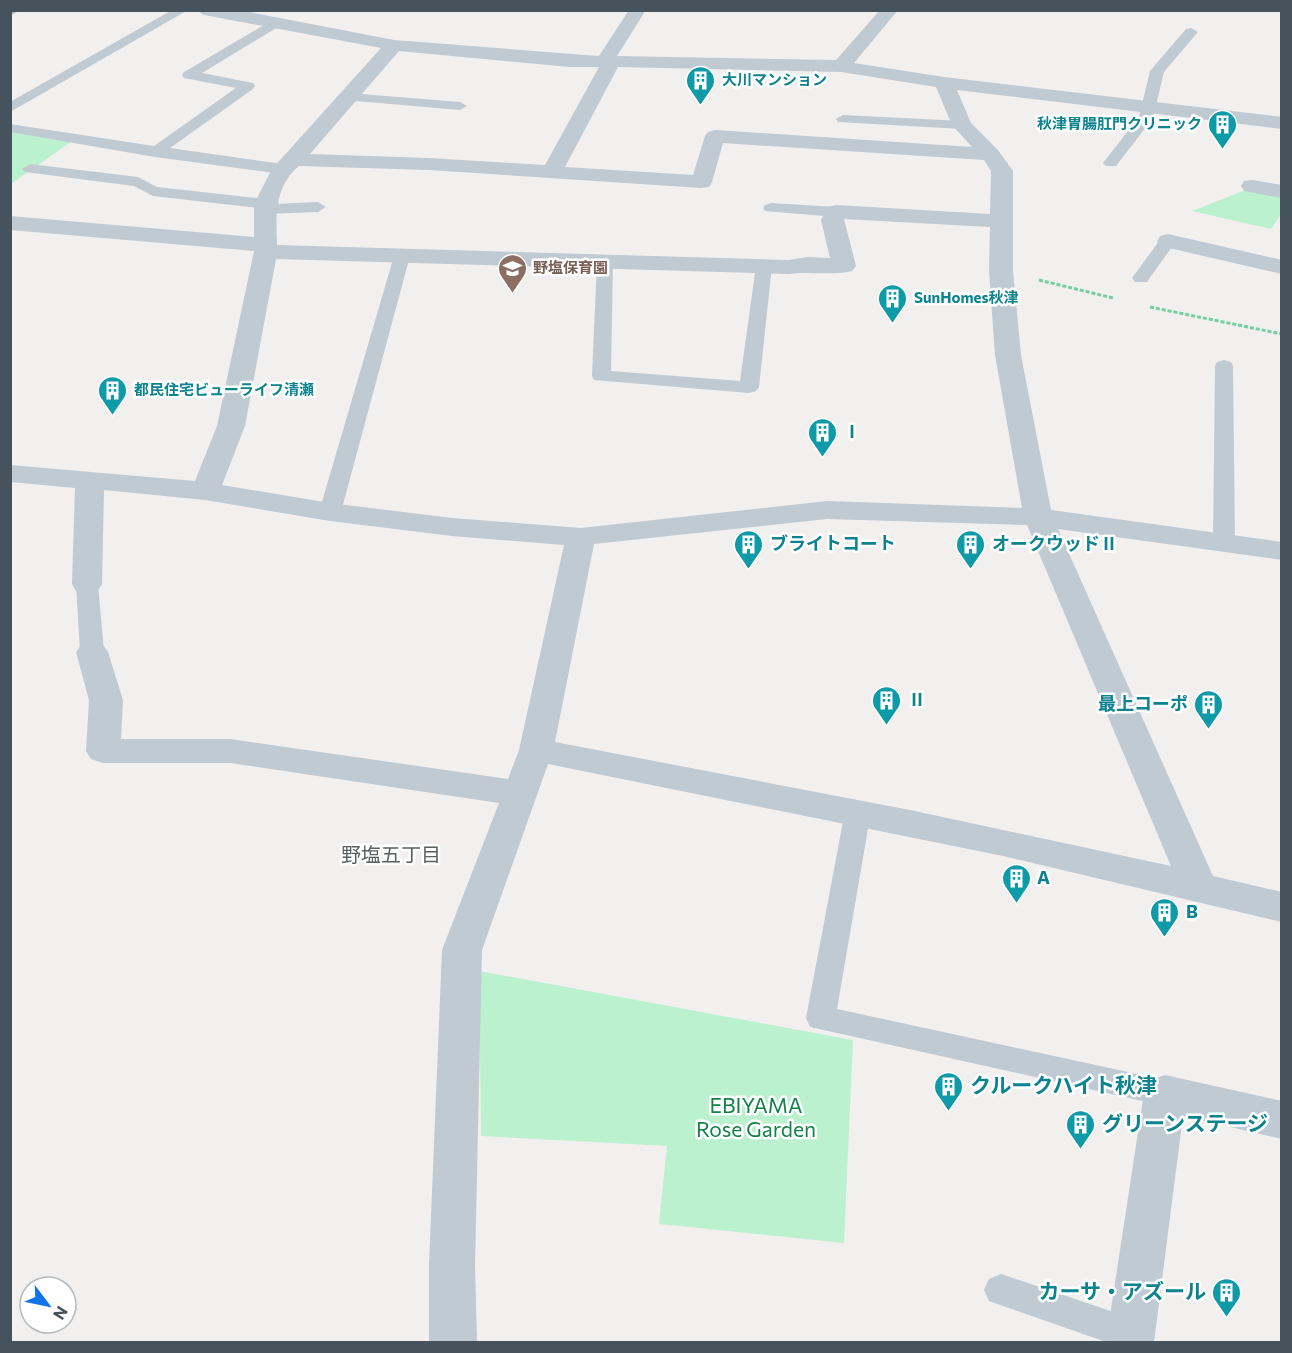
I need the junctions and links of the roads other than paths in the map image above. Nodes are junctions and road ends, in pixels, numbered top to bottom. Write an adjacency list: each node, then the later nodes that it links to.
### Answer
1 (182, 10): 15 (lane)
2 (204, 10): 6 (street)
3 (315, 10): 6 (street)
4 (638, 10): 9 (street)
5 (890, 10): 10 (street)
6 (283, 23): 8 (street); 20 (lane)
7 (1191, 32): 14 (lane)
8 (394, 45): 9 (street); 12 (street)
9 (608, 61): 10 (street); 25 (street)
10 (841, 66): 11 (street)
11 (944, 83): 14 (street); 18 (street)
12 (349, 97): 13 (lane); 23 (street)
13 (460, 106)
14 (1147, 107): 17 (street); 22 (lane)
15 (10, 108)
16 (843, 119): 18 (lane)
17 (1281, 123)
18 (962, 125): 21 (street)
19 (10, 128): 20 (lane)
20 (155, 152): 23 (lane)
21 (991, 154): 25 (street); 32 (street)
22 (1111, 163)
23 (288, 164): 25 (street); 28 (street)
24 (30, 169): 28 (lane)
25 (552, 172)
26 (1252, 186): 27 (street)
27 (1281, 192)
28 (266, 206): 29 (lane); 35 (street)
29 (318, 207)
30 (771, 208): 31 (lane)
31 (836, 212): 32 (street); 38 (street)
32 (1000, 221): 46 (street)
33 (10, 224): 35 (street)
34 (1167, 241): 39 (street); 40 (lane)
35 (265, 249): 36 (street); 44 (street)
36 (402, 256): 37 (street); 45 (lane)
37 (605, 262): 38 (street); 38 (lane)
38 (764, 266)
39 (1281, 267)
40 (1141, 278)
41 (1224, 366): 48 (lane)
42 (10, 473): 43 (street)
43 (90, 480): 44 (street); 50 (street)
44 (205, 491): 45 (street)
45 (330, 512): 47 (street)
46 (1038, 517): 47 (street); 48 (street); 55 (street)
47 (581, 537): 52 (street)
48 (1224, 543): 49 (street)
49 (1281, 551)
50 (87, 584): 51 (lane)
51 (92, 652): 53 (street)
52 (536, 750): 53 (street); 54 (street)
53 (520, 793): 61 (street)
54 (858, 811): 55 (street); 57 (lane)
55 (1199, 886): 56 (street)
56 (1281, 908)
57 (1165, 1093): 58 (street); 60 (street)
58 (1281, 1120)
59 (1001, 1290): 60 (lane)
60 (1130, 1338)
61 (453, 1342)

